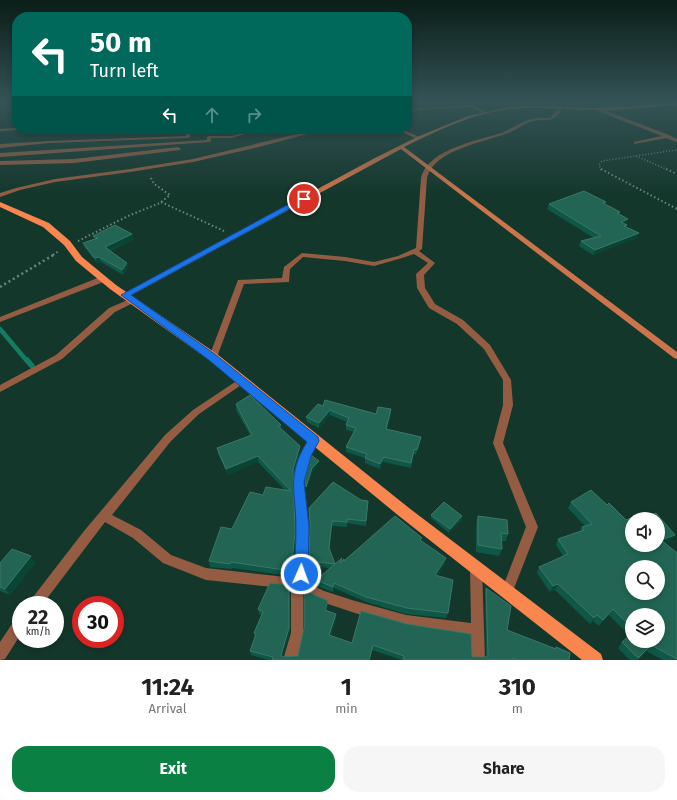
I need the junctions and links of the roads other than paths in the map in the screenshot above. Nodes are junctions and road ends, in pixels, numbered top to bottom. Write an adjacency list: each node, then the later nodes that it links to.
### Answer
1 (433, 133): 9 (main road)
2 (506, 133): 17 (street)
3 (658, 133): 8 (street)
4 (188, 134): 12 (street)
5 (242, 134): 15 (street)
6 (303, 134): 18 (street)
7 (410, 134): 9 (street)
8 (666, 136): 10 (street); 11 (street)
9 (419, 138): 13 (main road)
10 (677, 140)
11 (636, 143)
12 (0, 146)
13 (401, 147): 17 (main road); 22 (main road)
14 (188, 148): 16 (street)
15 (0, 155)
16 (0, 164)
17 (429, 168): 20 (street); 24 (main road)
18 (0, 195)
19 (0, 204): 21 (main road)
20 (414, 251): 25 (street); 32 (street)
21 (103, 279): 22 (main road); 23 (street)
22 (129, 298): 25 (main road); 27 (street)
23 (0, 320)
24 (677, 356)
25 (213, 357): 26 (main road)
26 (241, 381): 28 (main road); 29 (street)
27 (0, 389)
28 (314, 441): 30 (main road); 31 (street)
29 (104, 516): 31 (street); 33 (street)
30 (476, 568): 32 (main road); 34 (street)
31 (297, 584): 34 (street); 37 (street)
32 (507, 592): 39 (main road)
33 (41, 596)
34 (476, 630): 38 (street)
35 (12, 636): 36 (street)
36 (0, 654)
37 (290, 660)
38 (478, 660)
39 (595, 660)

